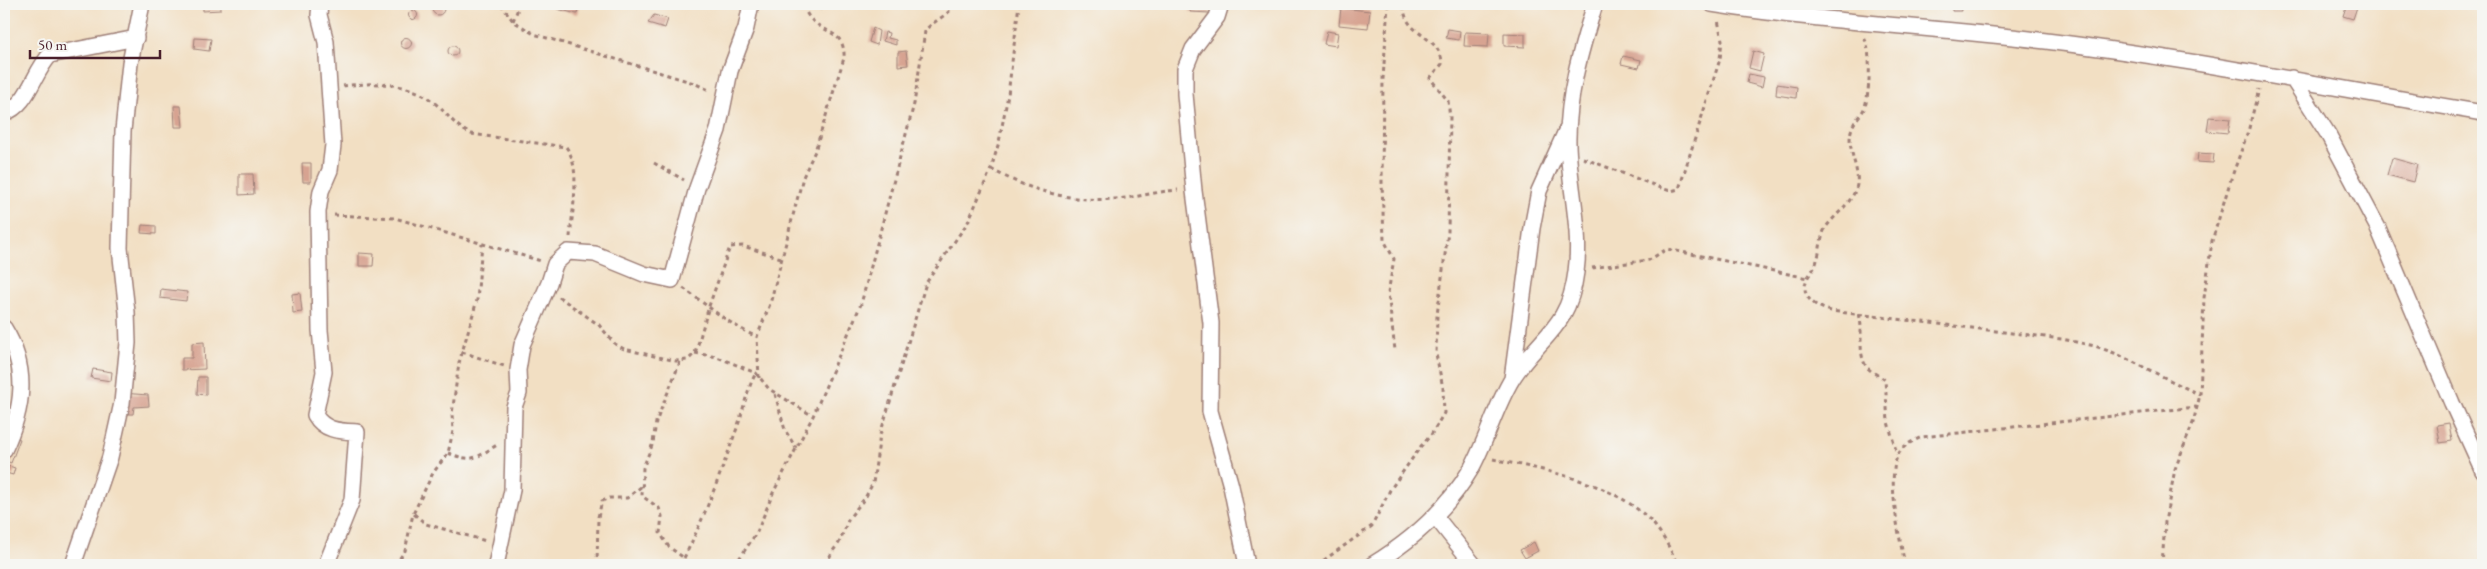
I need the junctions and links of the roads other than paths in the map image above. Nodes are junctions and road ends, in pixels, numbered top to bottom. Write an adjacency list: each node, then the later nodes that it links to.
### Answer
1 (142, 4): 7 (street)
2 (320, 4): 18 (street)
3 (751, 4): 19 (street)
4 (1221, 4): 20 (street)
5 (1595, 4): 11 (street)
6 (1712, 4): 8 (street)
7 (136, 38): 9 (street); 17 (street)
8 (2292, 78): 10 (street); 15 (street)
9 (4, 113)
10 (2483, 113)
11 (1569, 124): 13 (street); 13 (street)
12 (4, 328): 14 (street)
13 (1512, 379): 16 (street)
14 (4, 450)
15 (2483, 471)
16 (1435, 516): 21 (street); 22 (street)
17 (73, 565)
18 (326, 565)
19 (496, 565)
20 (1247, 565)
21 (1372, 565)
22 (1474, 565)

